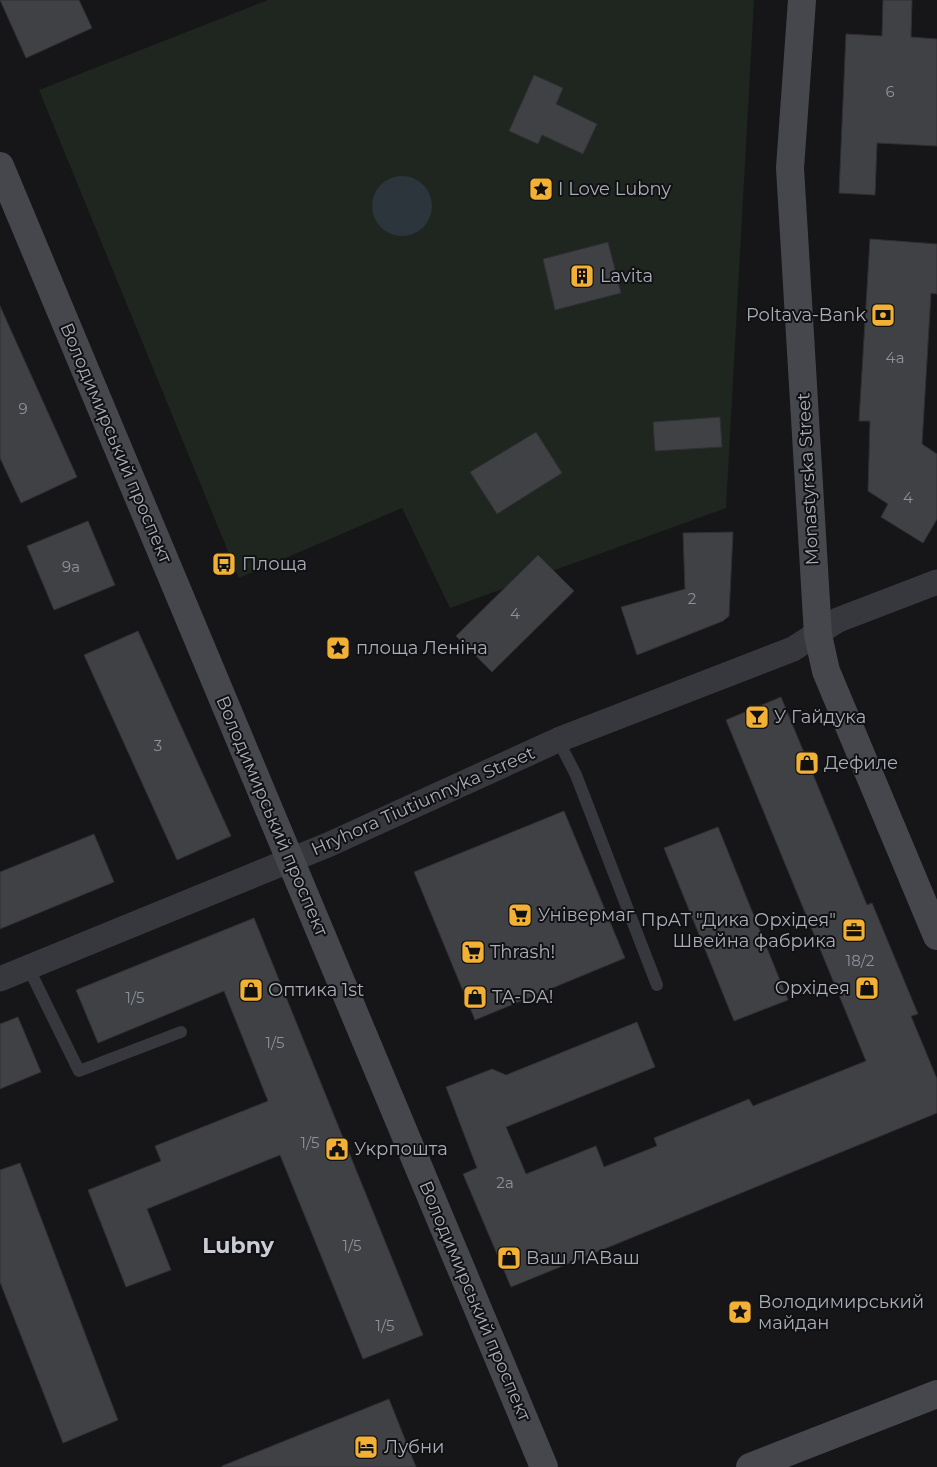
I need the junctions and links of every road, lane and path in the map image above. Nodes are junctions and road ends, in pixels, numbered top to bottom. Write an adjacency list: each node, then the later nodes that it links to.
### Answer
1 (802, 0): 4 (main road, Monastyrska Street)
2 (0, 166): 6 (main road, Володимирський проспект)
3 (937, 582): 4 (street, Hryhora Tiutiunnyka Street)
4 (818, 635): 5 (street, Hryhora Tiutiunnyka Street); 7 (main road, Monastyrska Street)
5 (558, 740): 6 (street, Hryhora Tiutiunnyka Street); 10 (lane)
6 (291, 860): 8 (street, Hryhora Tiutiunnyka Street); 13 (main road, Володимирський проспект)
7 (937, 936)
8 (28, 967): 9 (street, Hryhora Tiutiunnyka Street); 11 (lane)
9 (0, 979)
10 (657, 985)
11 (182, 1032)
12 (937, 1394): 14 (main road)
13 (544, 1467)
14 (750, 1467)

